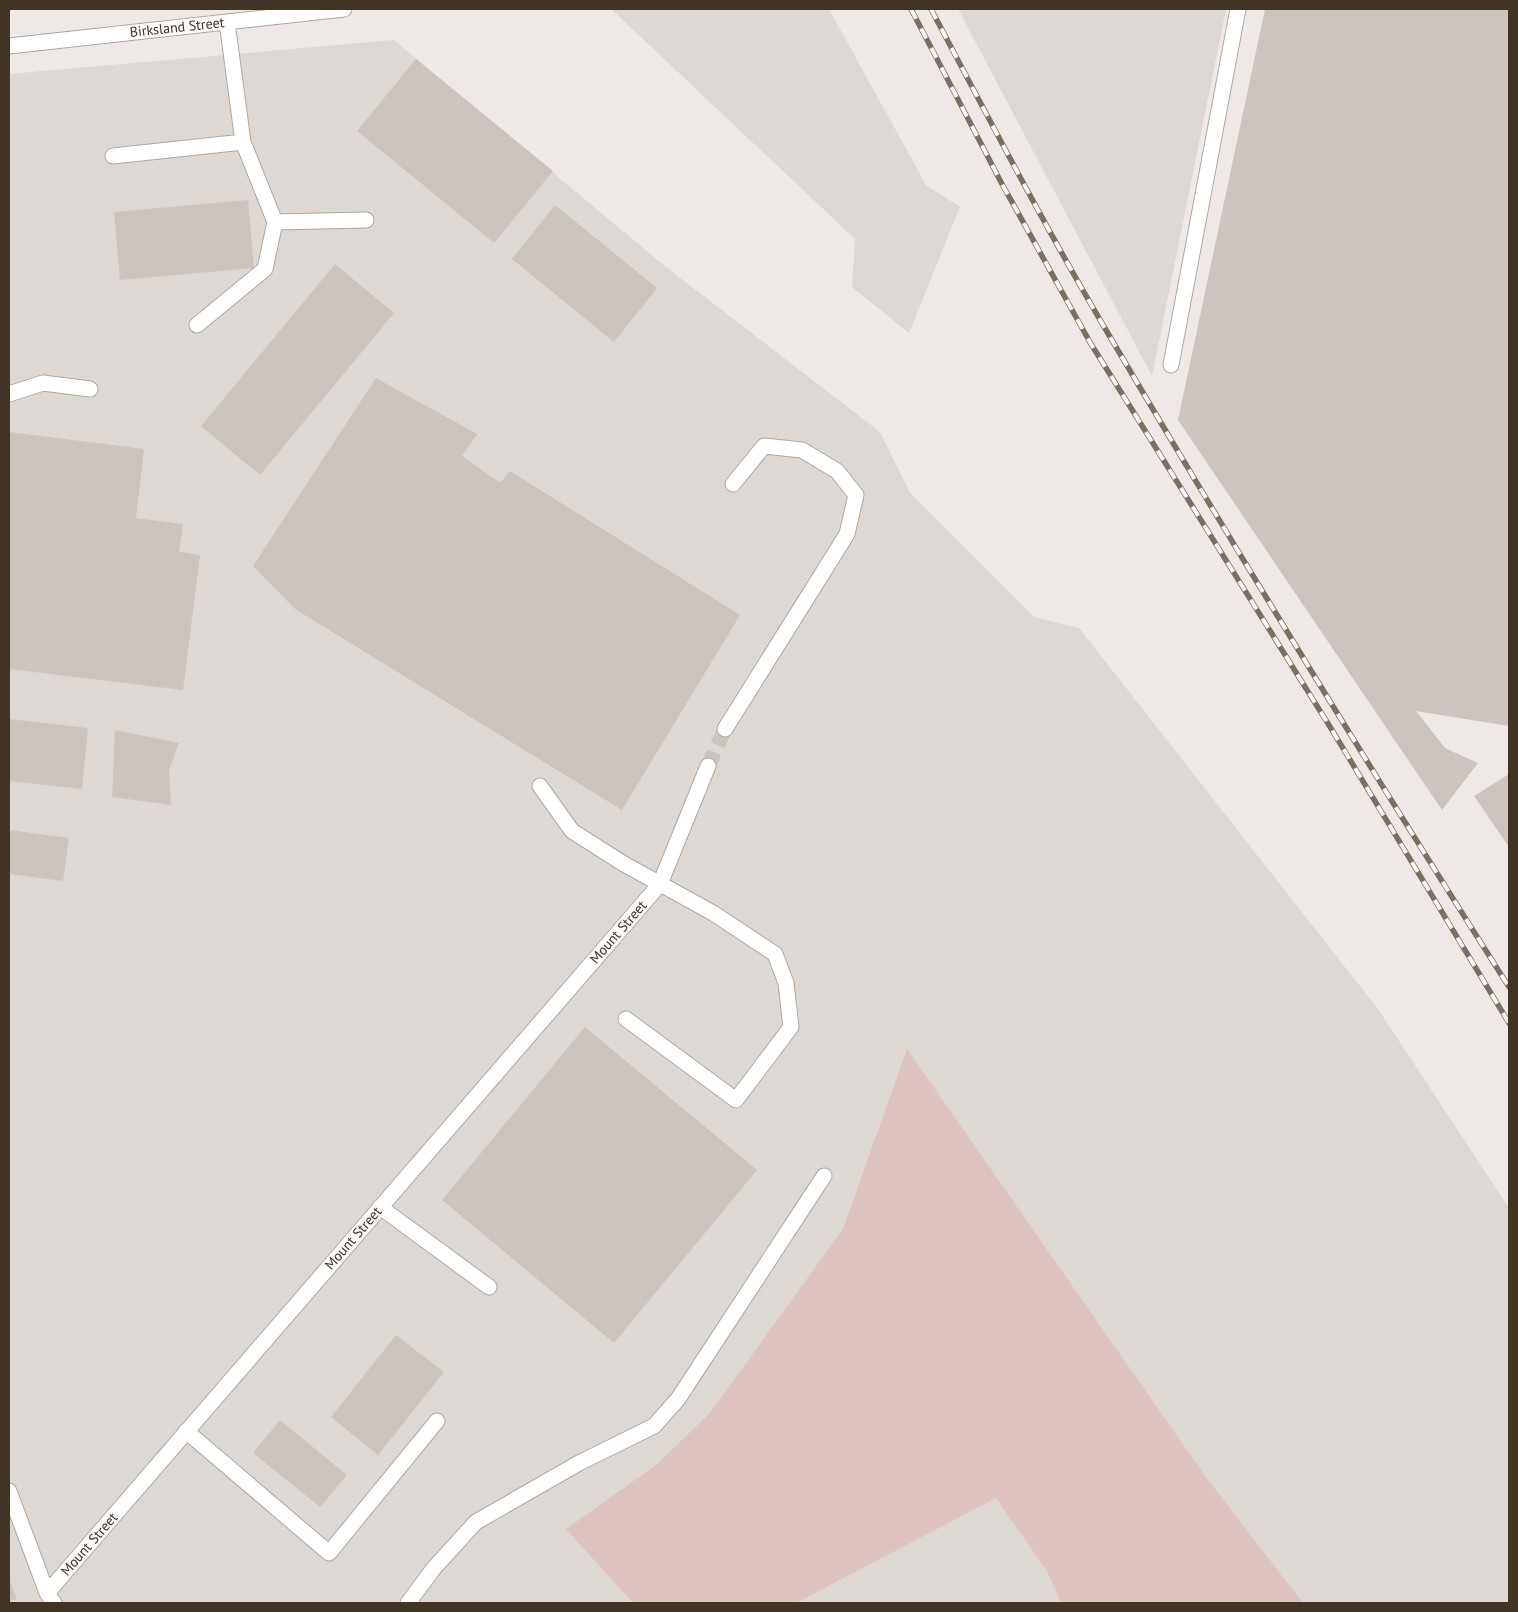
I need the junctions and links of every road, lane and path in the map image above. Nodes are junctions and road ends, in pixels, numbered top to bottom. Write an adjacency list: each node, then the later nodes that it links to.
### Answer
1 (344, 9): 3 (street, Birksland Street)
2 (1238, 9): 10 (street)
3 (227, 22): 4 (street, Birksland Street); 5 (street)
4 (9, 46)
5 (243, 142): 6 (street); 8 (street)
6 (113, 156)
7 (366, 220): 8 (street)
8 (275, 222): 9 (street)
9 (197, 325)
10 (1171, 365)
11 (90, 389): 12 (street)
12 (9, 394)
13 (734, 484): 14 (street)
14 (725, 729)
15 (708, 766): 17 (street, Mount Street)
16 (540, 786): 17 (street)
17 (660, 884): 18 (street); 20 (street, Mount Street)
18 (626, 1018)
19 (824, 1176): 26 (street)
20 (380, 1207): 21 (street); 23 (street, Mount Street)
21 (489, 1287)
22 (437, 1421): 23 (street)
23 (186, 1432): 25 (street, Mount Street)
24 (9, 1491): 25 (street)
25 (51, 1598)
26 (408, 1603)

